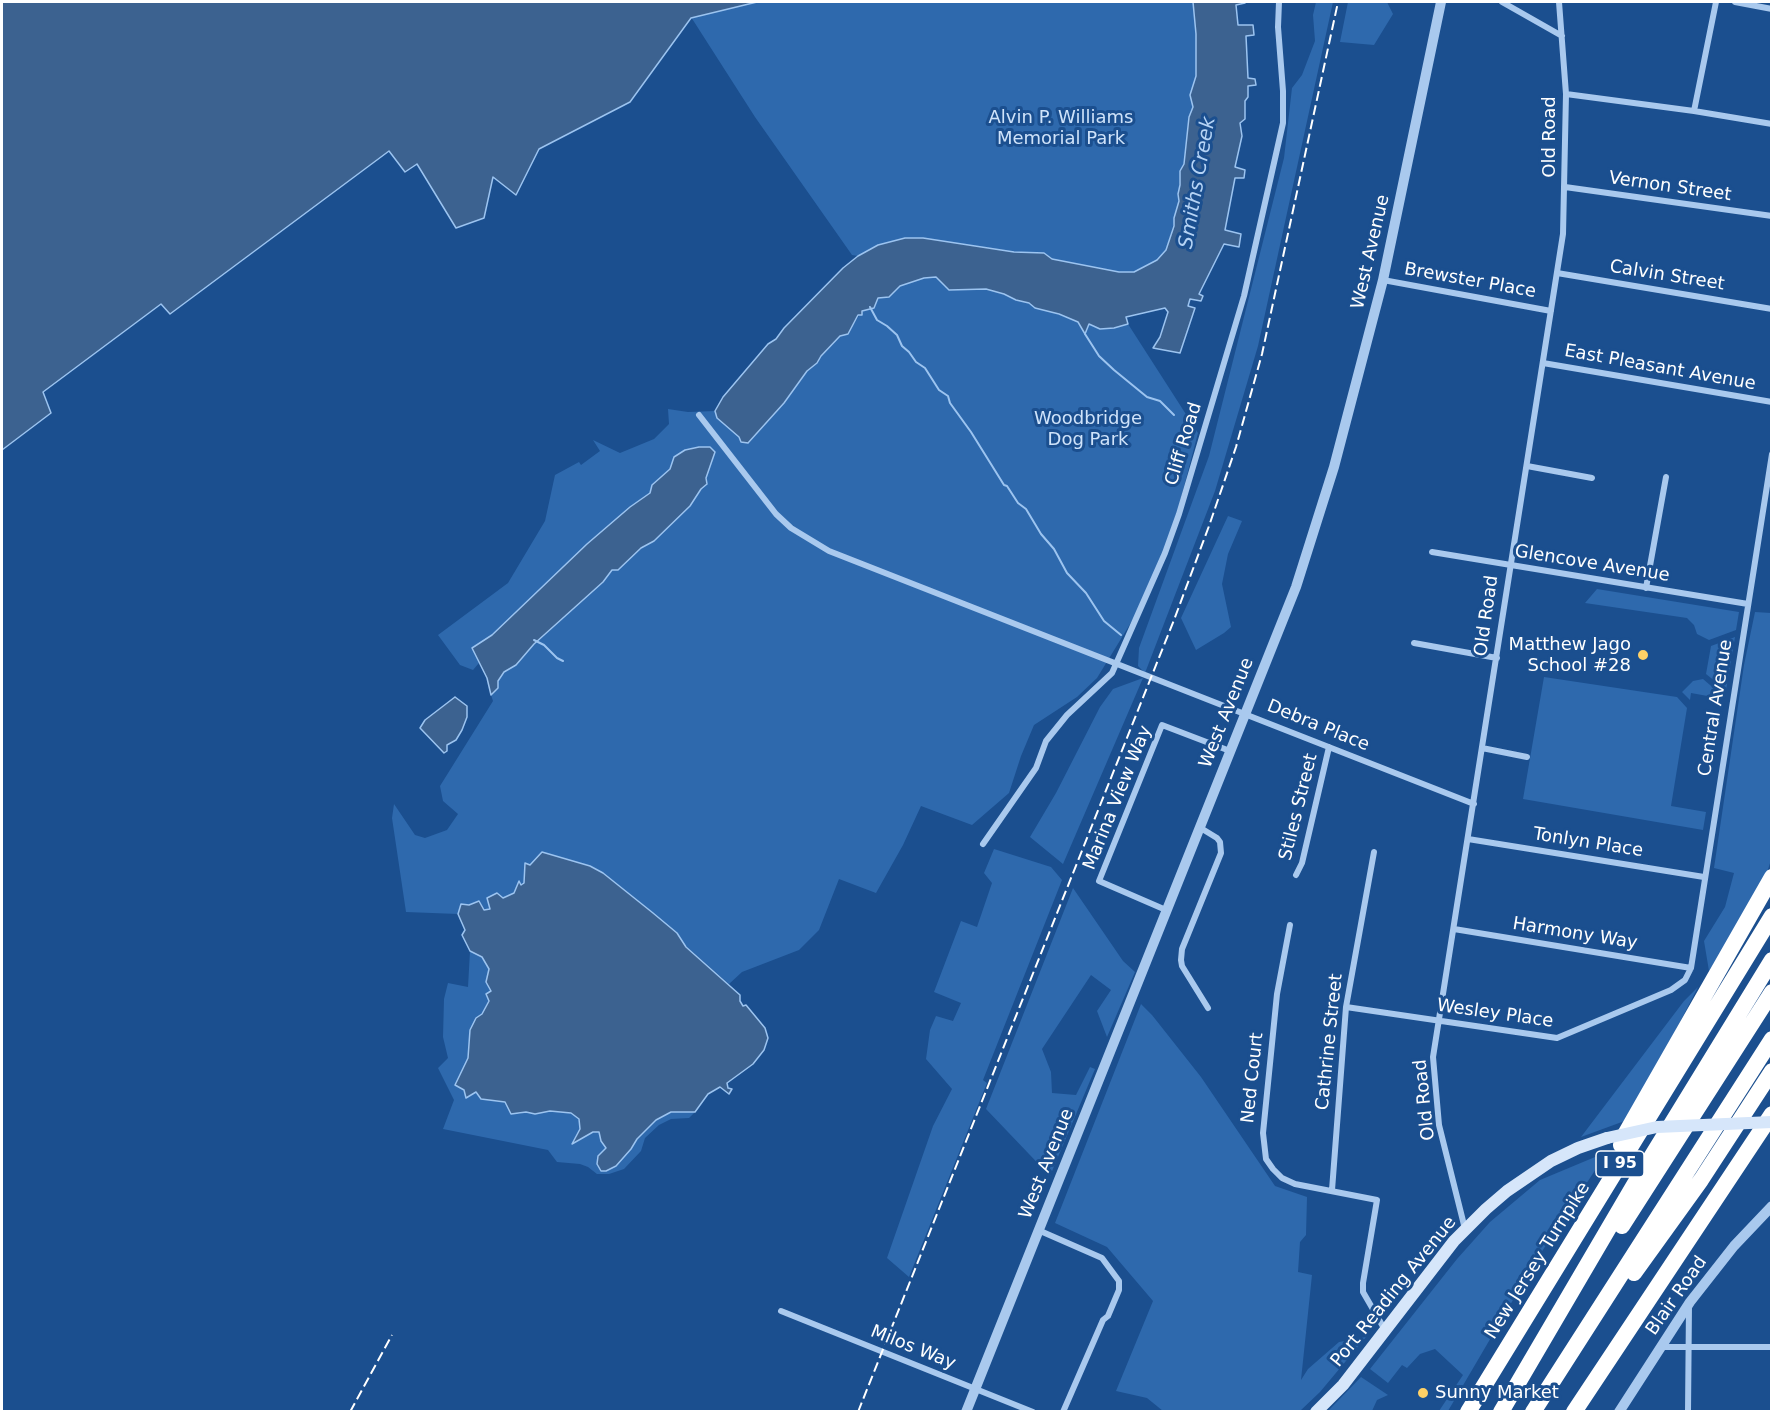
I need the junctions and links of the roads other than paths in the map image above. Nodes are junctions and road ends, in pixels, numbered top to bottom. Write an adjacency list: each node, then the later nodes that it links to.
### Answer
1 (1279, 2): 31 (street, Cliff Road)
2 (1441, 2): 15 (street, West Avenue)
3 (1502, 2): 8 (street)
4 (1559, 2): 8 (street, Old Road)
5 (1716, 2): 10 (street)
6 (1735, 2): 7 (street)
7 (1772, 9)
8 (1563, 36): 9 (street, Old Road)
9 (1566, 94): 10 (street); 12 (street, Old Road)
10 (1694, 111): 11 (street)
11 (1772, 124)
12 (1565, 187): 13 (street, Vernon Street); 14 (street, Old Road)
13 (1772, 216)
14 (1557, 273): 16 (street, Calvin Street); 17 (street, Old Road)
15 (1383, 280): 17 (street, Brewster Place); 32 (street, West Avenue)
16 (1772, 309)
17 (1551, 311): 18 (street, Old Road)
18 (1543, 363): 19 (street, East Pleasant Avenue); 22 (street, Old Road)
19 (1772, 402)
20 (699, 415): 31 (street, Debra Place)
21 (1772, 454): 28 (street, Central Avenue)
22 (1527, 466): 24 (street); 26 (street, Old Road)
23 (1666, 477): 27 (street)
24 (1592, 478)
25 (1432, 552): 26 (street, Glencove Avenue)
26 (1509, 566): 27 (street, Glencove Avenue); 30 (street, Old Road)
27 (1646, 588): 28 (street, Glencove Avenue)
28 (1748, 604): 43 (street, Central Avenue)
29 (1414, 644): 30 (street)
30 (1497, 658): 34 (street, Old Road)
31 (1117, 664): 32 (street, Debra Place); 40 (street, Cliff Road)
32 (1245, 713): 33 (street, Debra Place); 35 (street, West Avenue)
33 (1329, 747): 37 (street, Debra Place); 42 (street, Stiles Street)
34 (1482, 748): 36 (street); 37 (street, Old Road)
35 (1230, 750): 38 (street, West Avenue); 45 (street, Marina View Way)
36 (1527, 757)
37 (1474, 804): 39 (street, Old Road)
38 (1198, 826): 45 (street, West Avenue); 53 (street)
39 (1468, 839): 43 (street, Tonlyn Place); 48 (street, Old Road)
40 (983, 844)
41 (1374, 852): 52 (street, Cathrine Street)
42 (1296, 875)
43 (1704, 877): 50 (street, Central Avenue)
44 (1772, 877): 59 (highway)
45 (1166, 910): 63 (street, West Avenue)
46 (1772, 916): 59 (highway, New Jersey Turnpike / I 95)
47 (1290, 925): 61 (street, Ned Court)
48 (1454, 929): 50 (street, Harmony Way); 54 (street, Old Road)
49 (1772, 960): 78 (highway)
50 (1691, 968): 54 (street, Wesley Place)
51 (1772, 992): 78 (highway, I 95)
52 (1346, 1007): 54 (street, Wesley Place); 61 (street, Cathrine Street)
53 (1208, 1008)
54 (1439, 1021): 64 (street, Old Road)
55 (1772, 1039): 71 (highway)
56 (1772, 1071): 71 (highway)
57 (1772, 1114): 60 (highway)
58 (1772, 1123): 60 (highway); 64 (main road, Port Reading Avenue, bridge)
59 (1616, 1170): 77 (highway, New Jersey Turnpike / I 95)
60 (1730, 1178): 80 (highway)
61 (1332, 1190): 67 (street)
62 (1772, 1206): 65 (street, Blair Road)
63 (1038, 1230): 72 (street, West Avenue); 75 (street)
64 (1465, 1230): 67 (main road, Port Reading Avenue)
65 (1690, 1302): 68 (street, Blair Road); 69 (street)
66 (781, 1311): 72 (street, Milos Way)
67 (1385, 1331): 76 (main road, Port Reading Avenue)
68 (1660, 1347): 69 (street); 81 (street, Blair Road)
69 (1688, 1347): 70 (street); 82 (street)
70 (1772, 1347)
71 (1568, 1357): 79 (highway)
72 (975, 1388): 73 (street, West Avenue); 74 (street, Milos Way)
73 (966, 1412)
74 (1033, 1412)
75 (1064, 1412)
76 (1316, 1412)
77 (1468, 1412)
78 (1502, 1412)
79 (1533, 1412)
80 (1574, 1412)
81 (1618, 1412)
82 (1688, 1412)

